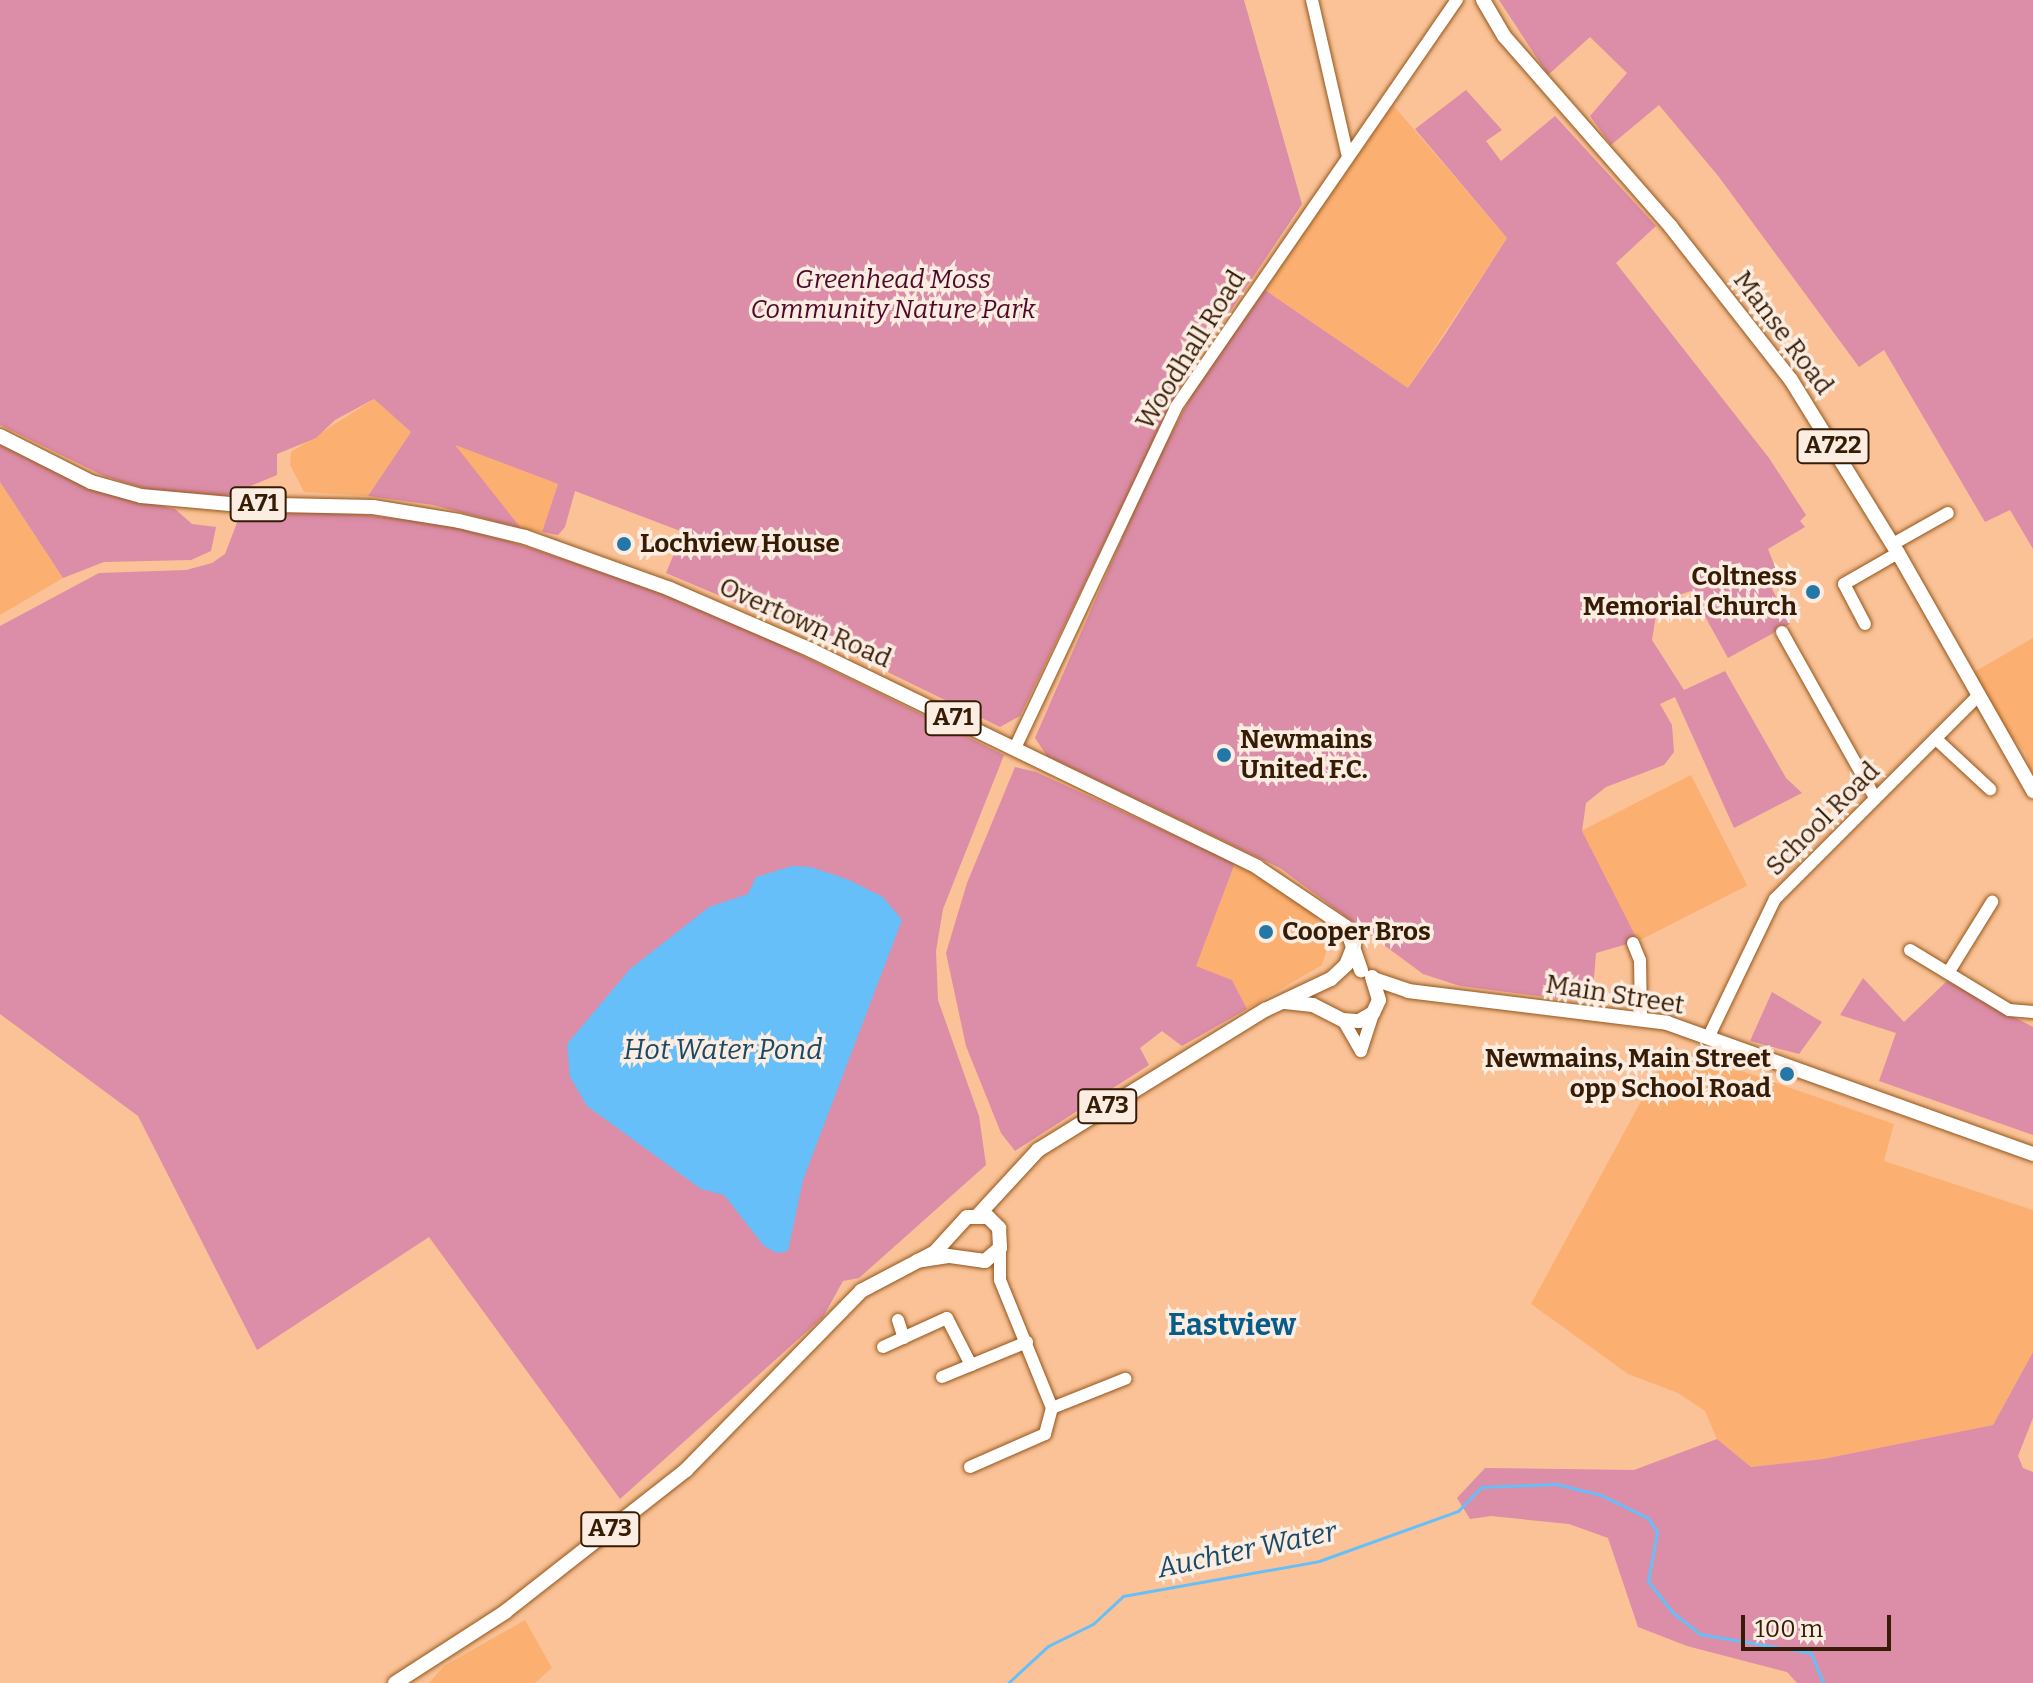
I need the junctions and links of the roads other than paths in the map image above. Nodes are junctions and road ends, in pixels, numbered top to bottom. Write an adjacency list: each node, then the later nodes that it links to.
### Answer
1 (1312, 0): 4 (street)
2 (1483, 0): 7 (main road, Manse Road / A722)
3 (1455, 1): 4 (street, Woodhall Road)
4 (1351, 148): 12 (street, Woodhall Road)
5 (0, 436): 12 (main road, Overtown Road / A71)
6 (1946, 531): 7 (street)
7 (1895, 549): 8 (street); 10 (main road, Manse Road / A722)
8 (1865, 624)
9 (1782, 632): 15 (street)
10 (1978, 696): 11 (street, School Road); 14 (main road, Manse Road / A722)
11 (1936, 739): 13 (street); 15 (street, School Road)
12 (1015, 748): 18 (main road, Overtown Road / A71)
13 (1990, 789)
14 (2033, 791)
15 (1875, 798): 30 (street, School Road)
16 (1992, 902): 21 (street)
17 (1633, 943): 29 (street)
18 (1354, 945): 20 (main road, Overtown Road / A71); 22 (main road)
19 (1910, 950): 21 (street)
20 (1361, 970): 22 (main road, A73); 23 (main road)
21 (1948, 973): 27 (street)
22 (1334, 976): 25 (main road, A73); 28 (main road)
23 (1374, 979): 24 (main road, Main Street); 26 (main road)
24 (1408, 991): 26 (main road); 29 (main road, Main Street)
25 (1280, 1002): 28 (main road); 32 (main road, A73)
26 (1375, 1010): 28 (main road); 28 (street)
27 (2033, 1012)
28 (1337, 1016)
29 (1641, 1018): 30 (main road, Main Street)
30 (1708, 1038): 31 (main road, Main Street)
31 (2033, 1154)
32 (1010, 1181): 33 (main road); 34 (main road)
33 (979, 1214): 34 (main road); 35 (main road)
34 (995, 1223): 36 (main road)
35 (954, 1231): 37 (main road); 38 (main road)
36 (1000, 1248): 39 (main road); 40 (street)
37 (962, 1256): 38 (main road); 39 (main road)
38 (917, 1261): 50 (main road, A73)
39 (978, 1262): 40 (street)
40 (1000, 1280): 43 (street)
41 (898, 1320): 42 (street)
42 (904, 1338): 44 (street); 45 (street)
43 (1027, 1342): 45 (street); 48 (street)
44 (883, 1347)
45 (971, 1365): 46 (street)
46 (942, 1377)
47 (1125, 1379): 48 (street)
48 (1052, 1408): 49 (street)
49 (970, 1467)
50 (395, 1683)

